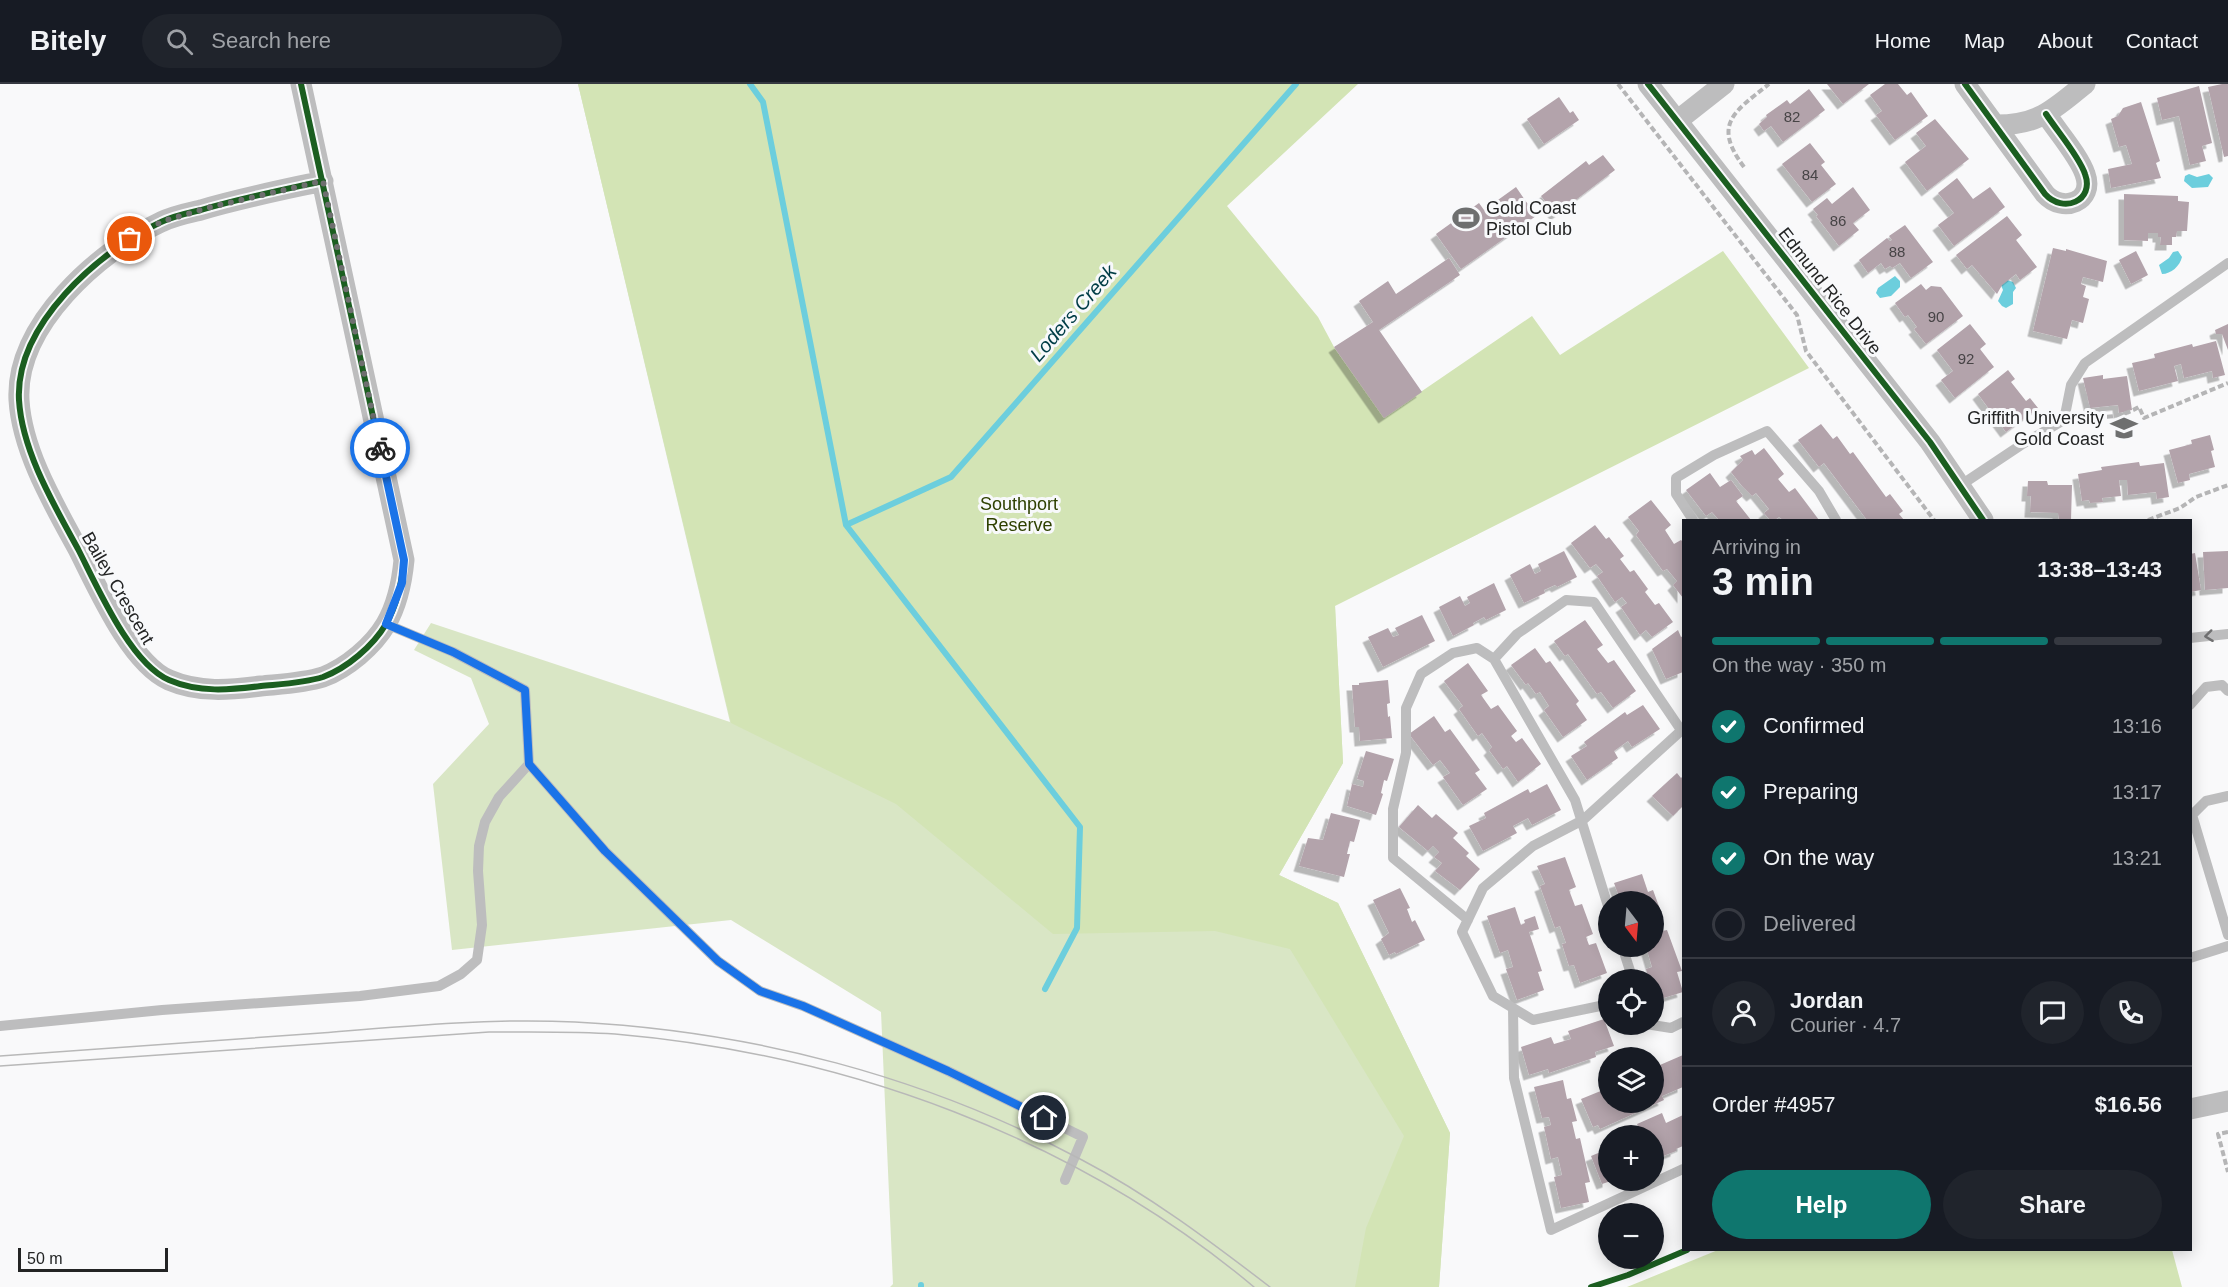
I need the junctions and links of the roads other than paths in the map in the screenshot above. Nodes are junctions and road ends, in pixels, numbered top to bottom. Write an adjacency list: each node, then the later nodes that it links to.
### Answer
1 (302, 84): 9 (street, Bailey Crescent)
2 (1648, 84): 7 (street, Edmund Rice Drive)
3 (1724, 84): 7 (street)
4 (1965, 84): 8 (street)
5 (2085, 84): 6 (street)
6 (2046, 114): 8 (street); 8 (street)
7 (1677, 121): 11 (street, Edmund Rice Drive)
8 (1996, 124)
9 (323, 181): 15 (street, Bailey Crescent); 15 (street, Bailey Crescent)
10 (2228, 262): 11 (lane)
11 (1960, 486): 14 (street, Edmund Rice Drive)
12 (1692, 519): 13 (lane)
13 (1835, 519)
14 (1982, 519)
15 (386, 624): 22 (lane)
16 (2228, 634): 17 (lane, one-way to 17)
17 (2192, 638)
18 (1494, 658): 21 (lane); 26 (lane); 28 (lane)
19 (2228, 691): 20 (lane)
20 (2192, 703)
21 (1682, 729): 26 (lane)
22 (529, 764): 35 (lane); 40 (lane)
23 (2228, 796): 24 (lane)
24 (2192, 814)
25 (2192, 818): 29 (lane)
26 (1583, 820): 27 (lane); 28 (lane)
27 (1604, 891)
28 (1468, 920): 33 (lane)
29 (2228, 935)
30 (2228, 946): 31 (lane)
31 (2192, 957)
32 (1598, 1006): 33 (lane)
33 (1513, 1008): 39 (lane)
34 (1682, 1022): 36 (lane)
35 (0, 1026)
36 (1664, 1027)
37 (2228, 1101): 38 (street)
38 (2192, 1109)
39 (1682, 1169)
40 (1065, 1180)

